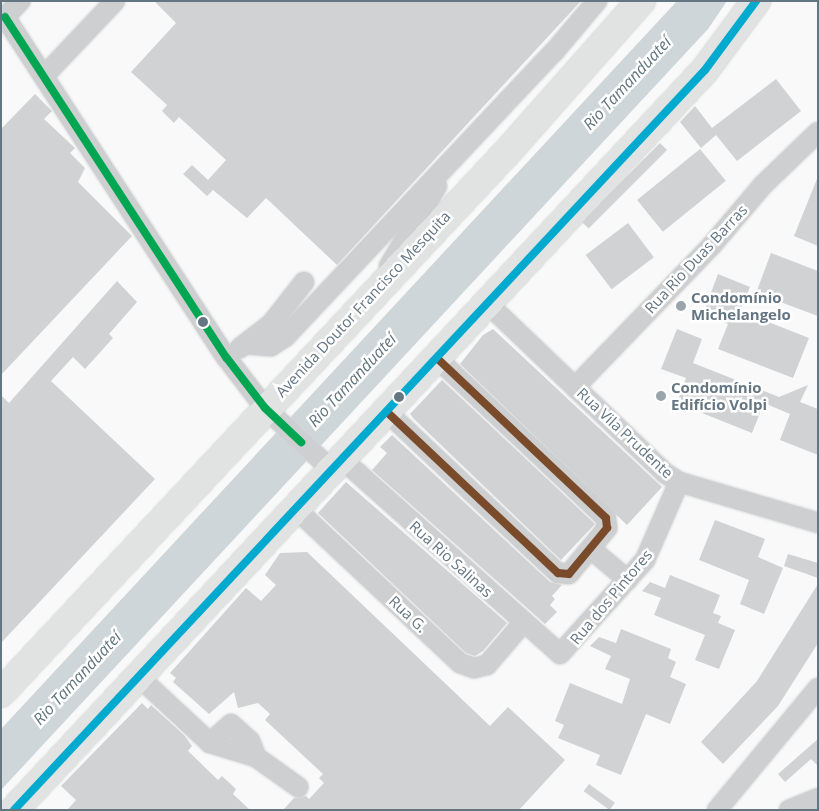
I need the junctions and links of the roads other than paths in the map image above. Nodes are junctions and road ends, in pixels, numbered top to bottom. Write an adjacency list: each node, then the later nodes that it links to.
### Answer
1 (20, 1): 6 (street)
2 (115, 1): 7 (street)
3 (597, 1): 9 (street)
4 (641, 1): 12 (highway, Avenida Doutor Francisco Mesquita)
5 (756, 1): 11 (highway)
6 (3, 19): 7 (street, Rua Rio Salinas)
7 (44, 75): 14 (street, Rua Rio Salinas)
8 (814, 141): 16 (street, Rua Rio Duas Barras)
9 (450, 162): 12 (street); 13 (street)
10 (304, 282): 13 (street)
11 (488, 304): 15 (highway); 16 (street, Rua Vila Prudente)
12 (364, 305): 18 (highway, Avenida Doutor Francisco Mesquita)
13 (246, 344): 14 (street)
14 (226, 357): 18 (street, Rua Rio Salinas)
15 (437, 358): 17 (highway); 23 (street)
16 (575, 387): 20 (street, Rua Vila Prudente)
17 (387, 412): 19 (highway); 23 (street)
18 (272, 415): 19 (street, Rua Rio Salinas); 29 (highway, Avenida Doutor Francisco Mesquita)
19 (331, 463): 21 (highway); 25 (street, Rua Rio Salinas)
20 (679, 482): 22 (street, Rua Vila Prudente); 24 (street, Rua dos Pintores)
21 (296, 509): 25 (street, Rua G.); 27 (highway)
22 (818, 523)
23 (591, 549): 24 (street)
24 (628, 580): 26 (street, Rua dos Pintores)
25 (522, 624): 26 (street, Rua Rio Salinas)
26 (562, 654)
27 (138, 677): 30 (street); 34 (highway)
28 (818, 688): 35 (street)
29 (1, 693)
30 (210, 743): 31 (street); 31 (street)
31 (256, 757): 32 (street)
32 (298, 787)
33 (818, 798): 36 (street)
34 (14, 810)
35 (717, 810)
36 (789, 810)

